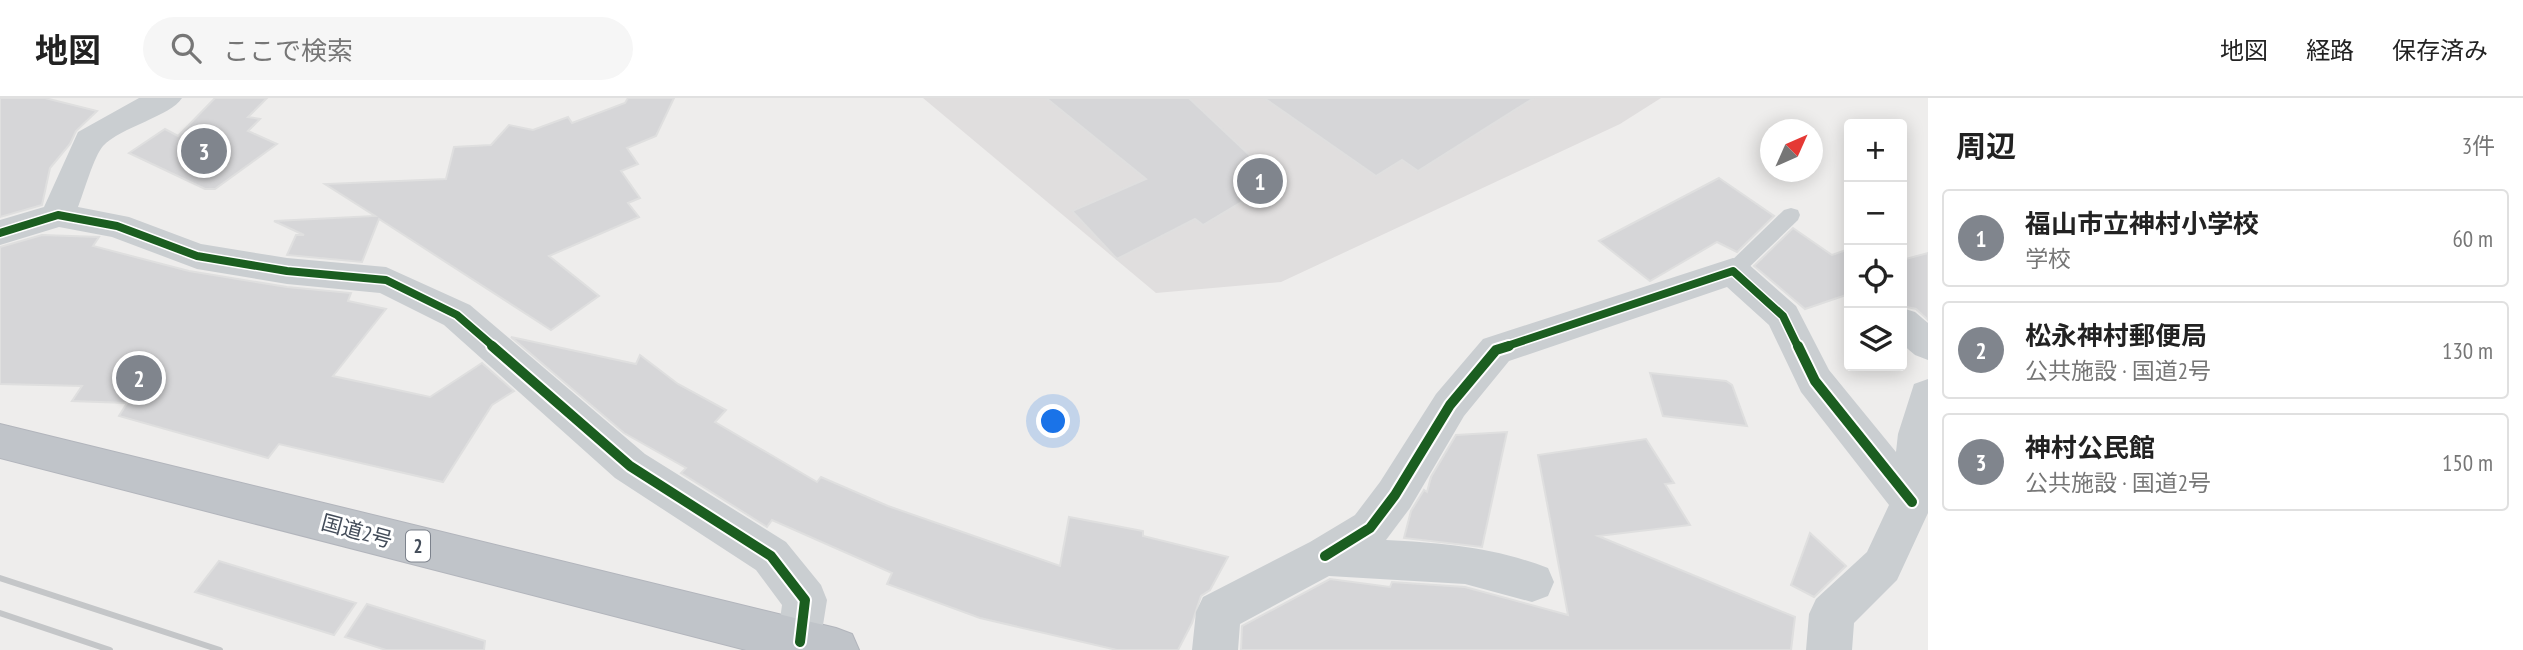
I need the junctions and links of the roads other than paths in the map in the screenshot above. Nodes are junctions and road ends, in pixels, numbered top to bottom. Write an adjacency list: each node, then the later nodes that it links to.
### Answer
1 (167, 98): 2 (street)
2 (58, 215): 4 (street); 13 (street)
3 (1791, 215): 5 (lane)
4 (0, 233)
5 (1733, 271): 10 (street); 11 (street)
6 (1907, 326): 7 (street)
7 (1928, 345)
8 (1928, 395): 10 (street)
9 (0, 441): 13 (highway, 国道2号 / 2)
10 (1912, 502): 15 (street)
11 (1325, 556): 12 (street); 14 (street)
12 (1532, 582)
13 (818, 646)
14 (1215, 650)
15 (1829, 650)

